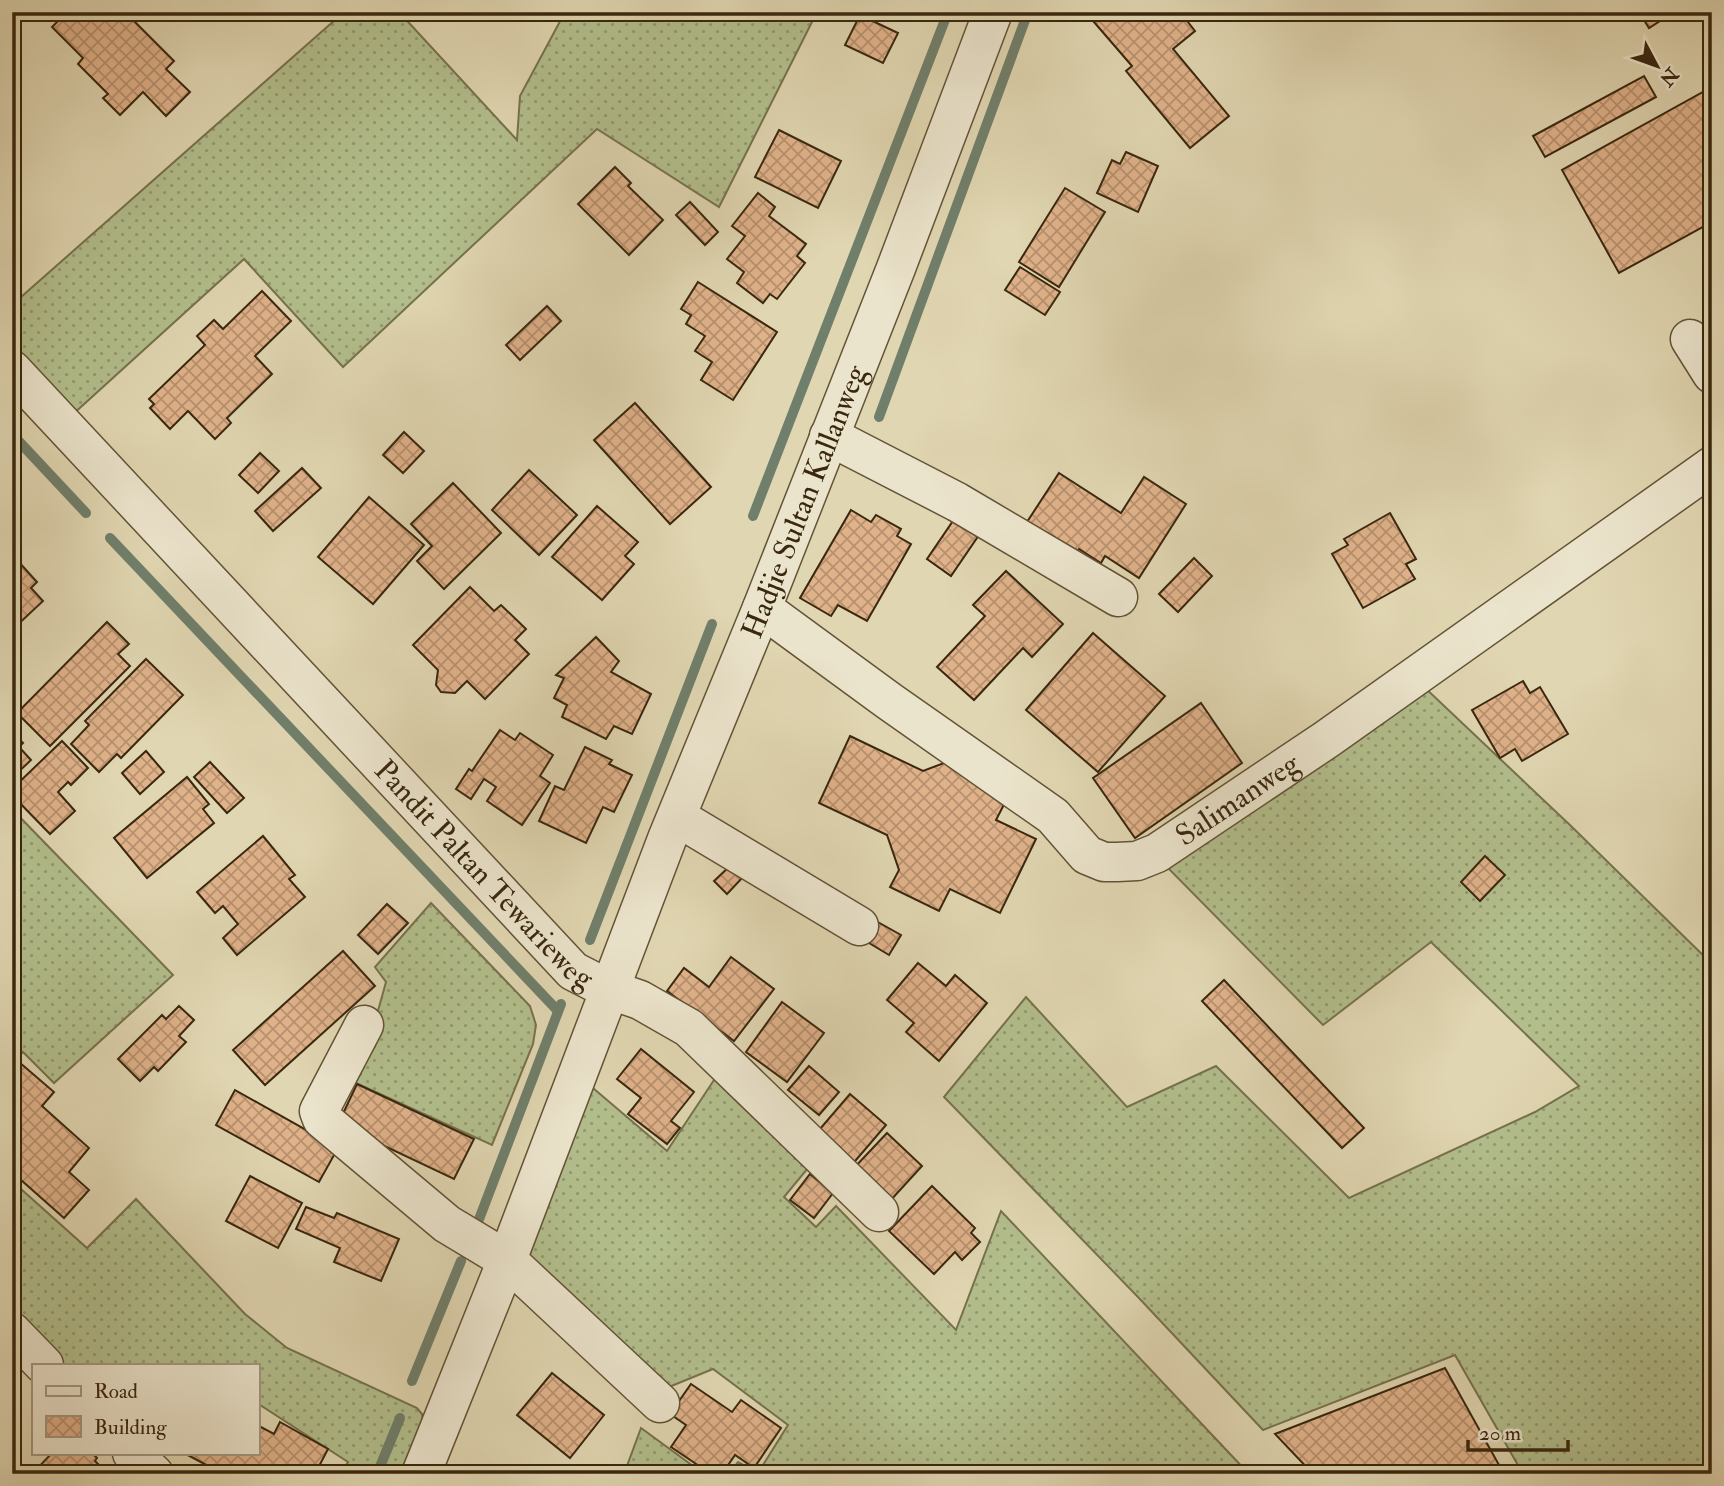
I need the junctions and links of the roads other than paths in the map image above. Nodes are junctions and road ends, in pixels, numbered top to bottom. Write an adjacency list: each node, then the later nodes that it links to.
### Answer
1 (993, 12): 5 (street, Hadjie Sultan Kallanweg)
2 (1690, 339): 4 (street)
3 (12, 370): 11 (street, Pandit Paltan Tewarieweg)
4 (1712, 374)
5 (830, 436): 7 (street); 8 (street, Hadjie Sultan Kallanweg)
6 (1712, 466): 8 (street, Salimanweg)
7 (1118, 597)
8 (762, 608): 9 (street, Hadjie Sultan Kallanweg)
9 (677, 817): 10 (street); 11 (street, Hadjie Sultan Kallanweg)
10 (859, 926)
11 (608, 989): 13 (street); 14 (street, Pandit Paltan Tewarieweg)
12 (364, 1025): 14 (street)
13 (879, 1212)
14 (506, 1260): 17 (street); 20 (street, Pandit Paltan Tewarieweg)
15 (12, 1332): 16 (street)
16 (43, 1364)
17 (660, 1403)
18 (133, 1454): 19 (street)
19 (154, 1474)
20 (421, 1474)

